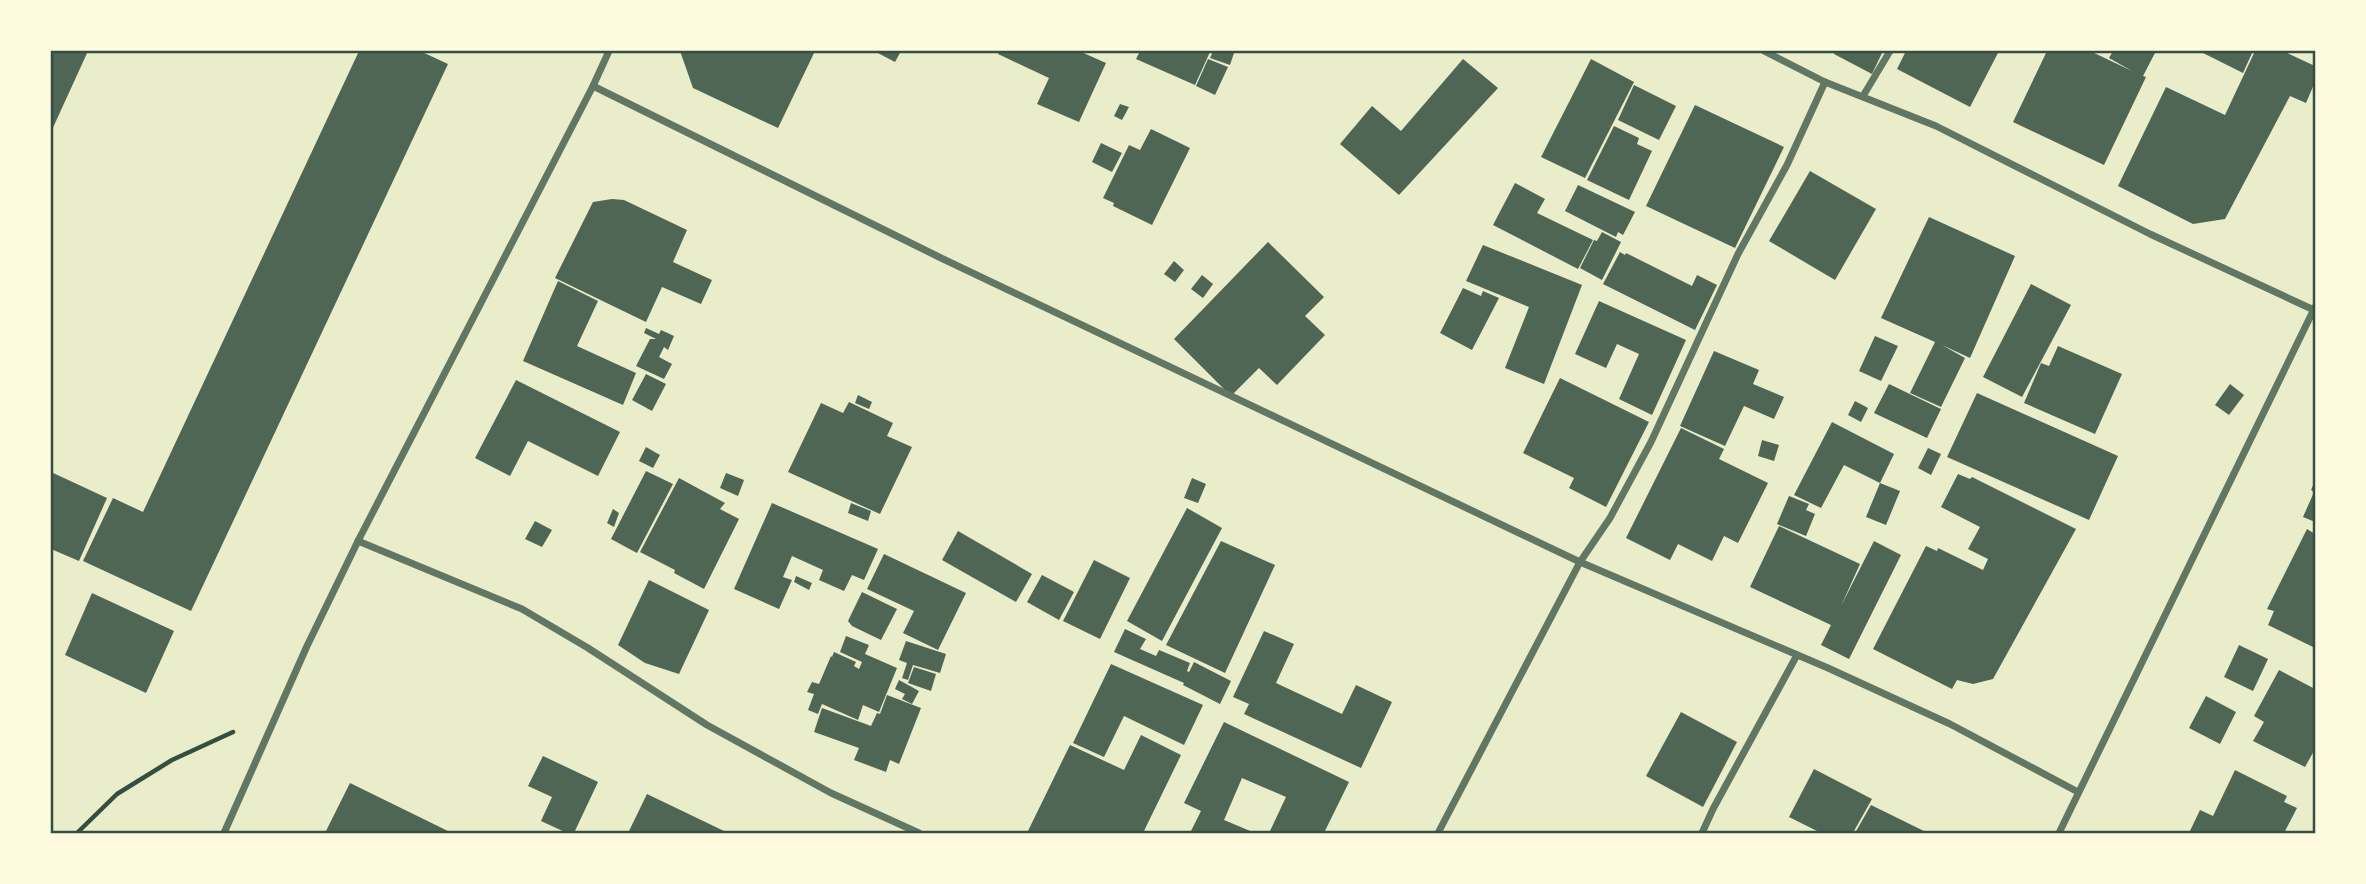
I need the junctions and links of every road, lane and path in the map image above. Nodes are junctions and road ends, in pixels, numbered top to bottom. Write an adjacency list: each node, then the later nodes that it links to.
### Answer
1 (609, 51): 5 (street)
2 (1764, 51): 4 (street)
3 (1890, 51): 6 (street)
4 (1825, 82): 6 (street); 9 (street)
5 (593, 86): 8 (street); 9 (street)
6 (1863, 96): 7 (street)
7 (2315, 308): 12 (street)
8 (358, 541): 11 (street); 15 (street)
9 (1580, 562): 10 (street); 16 (street)
10 (1797, 655): 12 (street); 17 (street)
11 (278, 711): 13 (path); 14 (street)
12 (2078, 792): 18 (street)
13 (77, 833)
14 (224, 833)
15 (919, 833)
16 (1438, 833)
17 (1702, 833)
18 (2059, 833)

